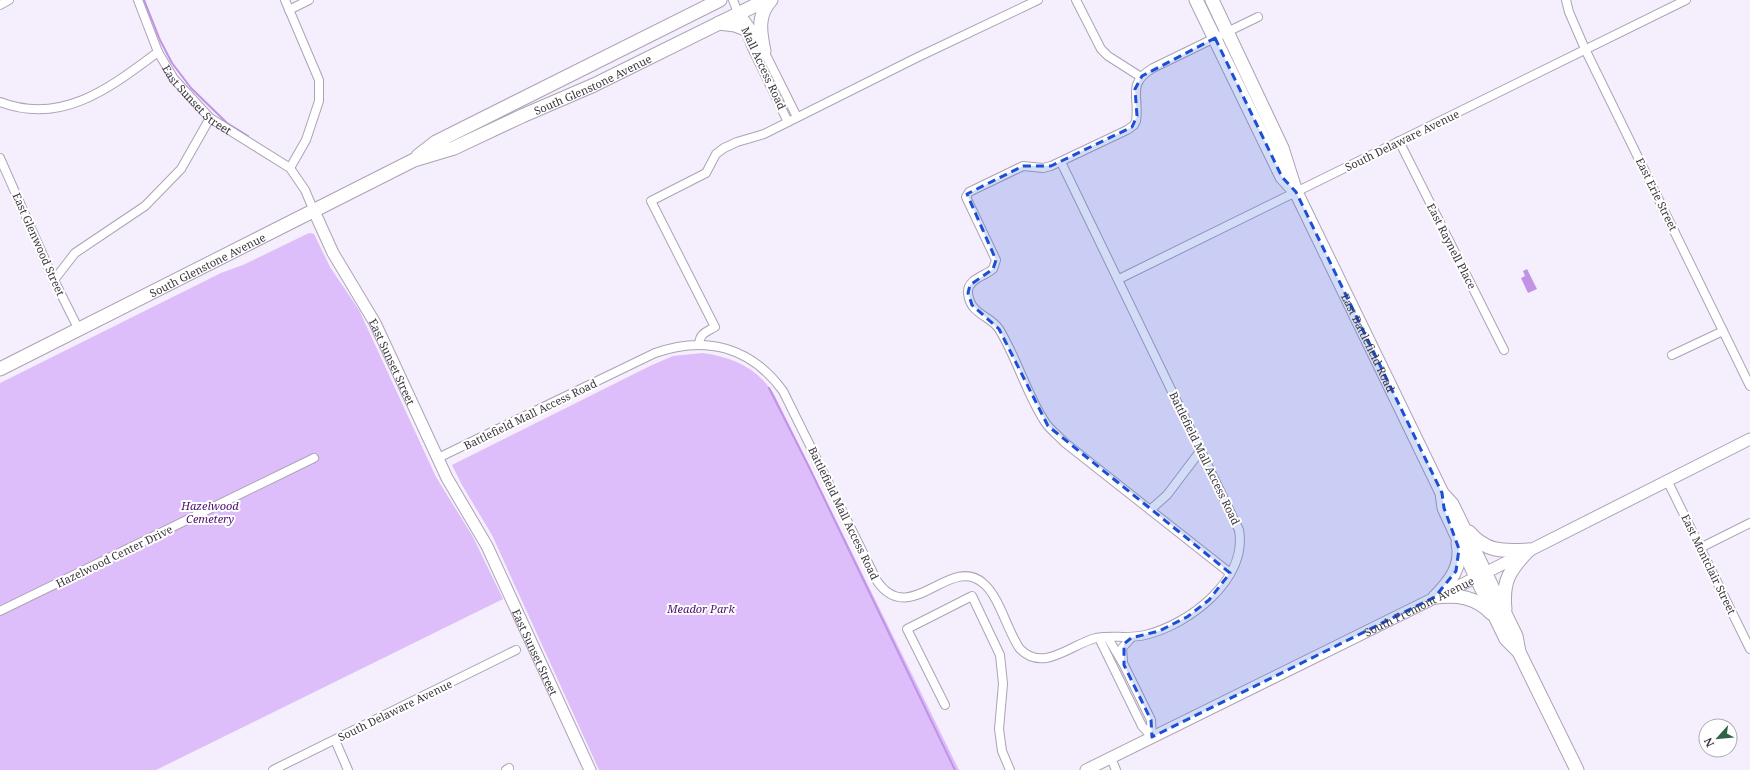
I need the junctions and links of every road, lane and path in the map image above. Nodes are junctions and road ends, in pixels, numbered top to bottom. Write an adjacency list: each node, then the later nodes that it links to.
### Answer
1 (9, 0): 16 (street)
2 (138, 0): 26 (street, East Sunset Street)
3 (284, 0): 17 (street)
4 (309, 0): 17 (street)
5 (707, 0): 18 (main road)
6 (720, 0): 18 (main road, South Glenstone Avenue)
7 (733, 0): 19 (street)
8 (766, 0): 19 (main road, South Glenstone Avenue)
9 (771, 0): 25 (main road)
10 (1038, 0): 29 (street)
11 (1076, 0): 27 (street)
12 (1196, 0): 23 (main road, East Battlefield Road)
13 (1212, 0): 23 (main road, East Battlefield Road)
14 (1566, 0): 24 (street, East Erie Street)
15 (1686, 0): 24 (street, South Delaware Avenue)
16 (0, 5)
17 (289, 10): 36 (street)
18 (696, 12): 34 (main road, South Glenstone Avenue)
19 (740, 13): 21 (main road, South Glenstone Avenue); 22 (street, Mall Access Road); 25 (street, Mall Access Road)
20 (1258, 17): 23 (street)
21 (720, 23): 22 (main road); 34 (main road, South Glenstone Avenue)
22 (745, 29): 31 (street, Mall Access Road)
23 (1220, 35): 27 (street); 37 (main road, East Battlefield Road)
24 (1585, 49): 32 (street, South Delaware Avenue); 42 (street, East Erie Street)
25 (764, 51): 29 (street, Mall Access Road)
26 (158, 52): 28 (street); 30 (street, East Sunset Street)
27 (1141, 77): 35 (street)
28 (0, 102)
29 (797, 117): 31 (street)
30 (210, 118): 36 (street, East Sunset Street); 40 (street)
31 (788, 122): 43 (street)
32 (1399, 141): 37 (street, South Delaware Avenue); 44 (street, East Raynell Place)
33 (0, 158): 40 (street, East Glenwood Street)
34 (414, 160): 38 (main road, South Glenstone Avenue)
35 (1060, 162): 39 (street, Battlefield Mall Access Road); 53 (street)
36 (290, 168): 38 (street, East Sunset Street)
37 (1296, 192): 39 (street, South Delaware Avenue); 55 (main road, East Battlefield Road)
38 (314, 210): 41 (main road, South Glenstone Avenue); 51 (main road, East Sunset Street)
39 (1119, 279): 49 (street, Battlefield Mall Access Road)
40 (54, 280): 41 (street, East Glenwood Street)
41 (79, 330): 46 (main road, South Glenstone Avenue)
42 (1723, 331): 45 (street); 47 (street, East Erie Street)
43 (699, 344): 51 (street, Battlefield Mall Access Road); 63 (street, Battlefield Mall Access Road)
44 (1504, 350)
45 (1672, 355)
46 (0, 369)
47 (1750, 386)
48 (1750, 439): 52 (main road, South Fremont Avenue)
49 (1201, 450): 53 (street); 58 (street, Battlefield Mall Access Road)
50 (314, 458): 61 (street, Hazelwood Center Drive)
51 (438, 458): 74 (main road, East Sunset Street)
52 (1667, 480): 56 (street, East Montclair Street); 57 (main road, South Fremont Avenue)
53 (1150, 510): 58 (street)
54 (1750, 523): 56 (street)
55 (1459, 530): 57 (main road); 59 (main road, East Battlefield Road); 60 (main road)
56 (1700, 548): 65 (street, East Montclair Street)
57 (1529, 550): 59 (main road, South Fremont Avenue); 62 (main road)
58 (1230, 573): 64 (street, Battlefield Mall Access Road)
59 (1480, 575): 60 (main road, South Fremont Avenue); 62 (main road, East Battlefield Road)
60 (1435, 597): 62 (main road); 69 (main road, South Fremont Avenue)
61 (0, 611)
62 (1501, 617): 78 (main road, East Battlefield Road)
63 (1104, 638): 64 (street, Battlefield Mall Access Road); 67 (street); 69 (street)
64 (1131, 638): 67 (street)
65 (1750, 649)
66 (516, 650): 70 (street, South Delaware Avenue)
67 (1124, 665): 69 (street)
68 (945, 705): 75 (street)
69 (1152, 737): 71 (main road, South Fremont Avenue)
70 (335, 740): 72 (street, South Delaware Avenue); 73 (street)
71 (1111, 758): 76 (main road, South Fremont Avenue); 77 (street)
72 (273, 770)
73 (348, 770)
74 (590, 770)
75 (1010, 770)
76 (1086, 770)
77 (1116, 770)
78 (1577, 770)

